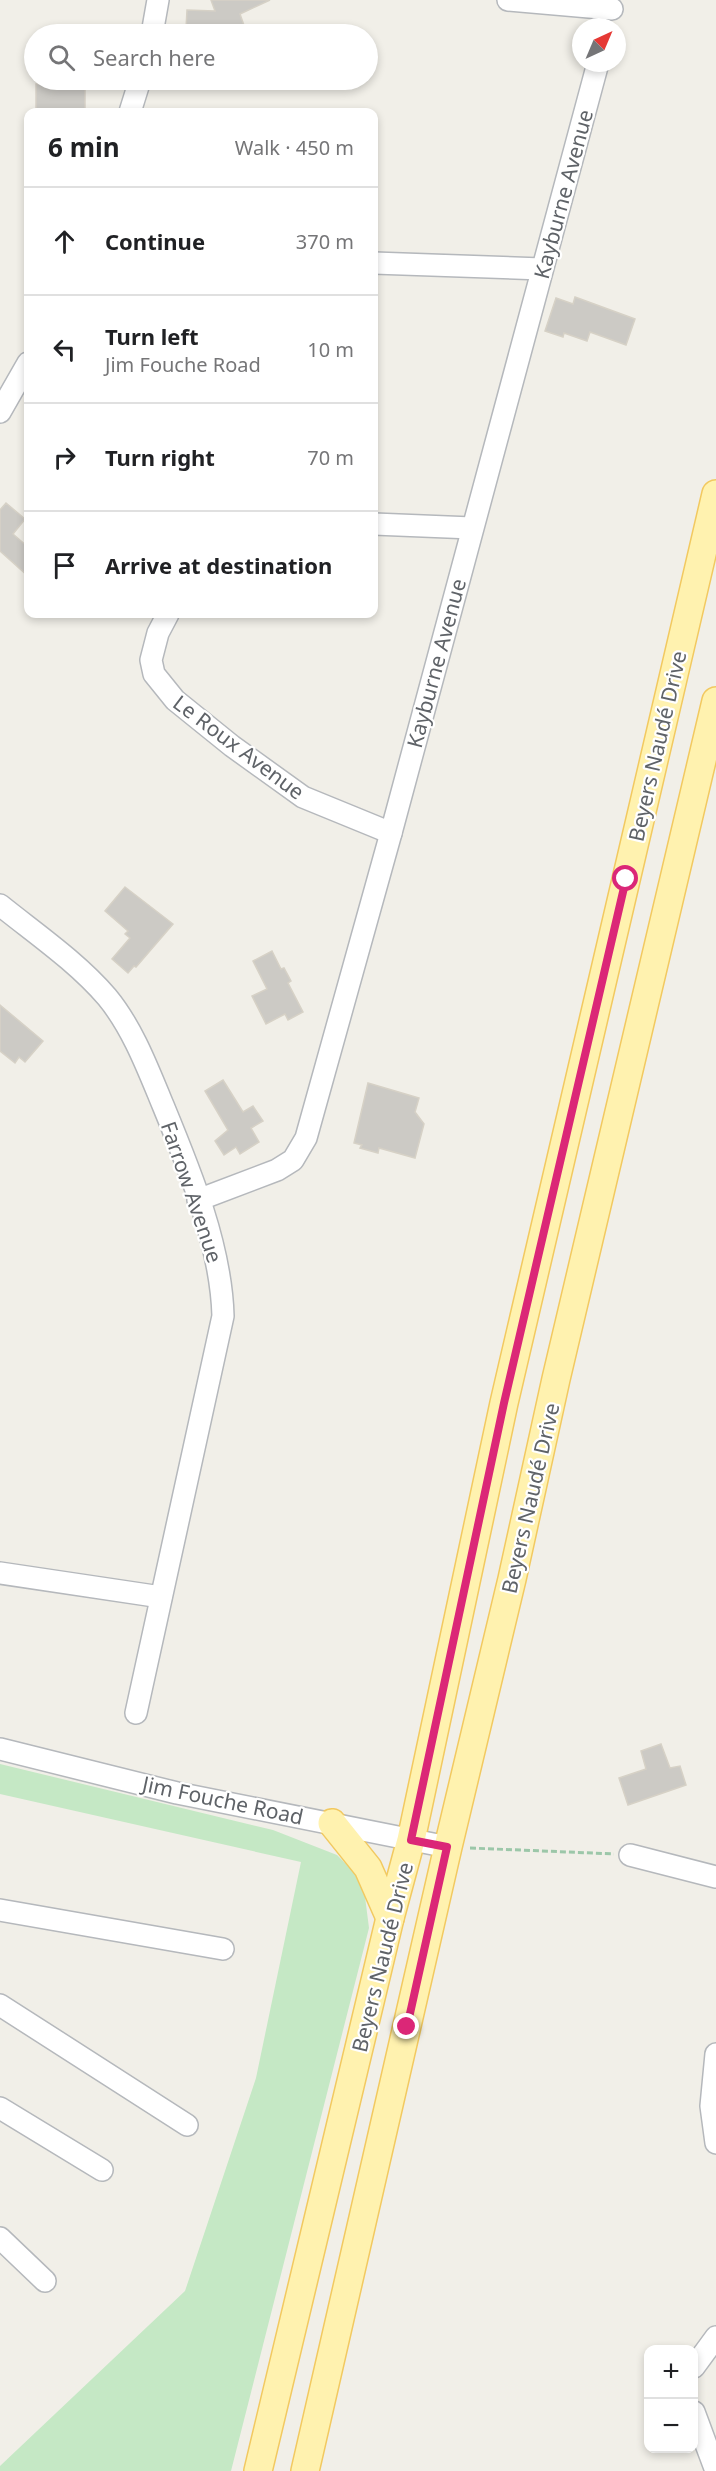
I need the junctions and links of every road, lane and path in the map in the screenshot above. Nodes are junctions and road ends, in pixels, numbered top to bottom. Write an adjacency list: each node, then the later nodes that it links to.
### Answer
1 (158, 0): 4 (street)
2 (508, 0): 3 (street)
3 (611, 12)
4 (154, 24)
5 (596, 72): 9 (street, Kayburne Avenue)
6 (137, 90): 7 (street)
7 (131, 108)
8 (378, 263): 9 (street)
9 (542, 269): 14 (street, Kayburne Avenue)
10 (24, 370): 11 (street)
11 (0, 412)
12 (716, 494): 25 (main road, Beyers Naudé Drive)
13 (378, 524): 14 (street)
14 (472, 528): 17 (street, Kayburne Avenue)
15 (166, 618): 17 (street, Le Roux Avenue)
16 (716, 700): 26 (main road, Beyers Naudé Drive)
17 (391, 833): 19 (street, Kayburne Avenue)
18 (0, 905): 19 (street, Farrow Avenue)
19 (198, 1200): 21 (street, Farrow Avenue)
20 (0, 1573): 21 (street)
21 (161, 1598): 22 (street, Farrow Avenue)
22 (136, 1713)
23 (0, 1749): 24 (street, Jim Fouche Road)
24 (332, 1823): 25 (street, Jim Fouche Road); 30 (main road)
25 (411, 1840): 26 (street, Jim Fouche Road); 30 (main road, Beyers Naudé Drive)
26 (447, 1847): 27 (path); 44 (main road, Beyers Naudé Drive)
27 (630, 1855): 28 (street)
28 (716, 1878)
29 (0, 1910): 31 (street)
30 (390, 1918): 43 (main road, Beyers Naudé Drive)
31 (223, 1949)
32 (0, 2005): 35 (street)
33 (716, 2054): 36 (street)
34 (0, 2108): 37 (street)
35 (187, 2125)
36 (716, 2143)
37 (102, 2170)
38 (0, 2238): 39 (street)
39 (45, 2281)
40 (716, 2337): 41 (street)
41 (698, 2360)
42 (698, 2425): 45 (street)
43 (258, 2471)
44 (306, 2471)
45 (716, 2471)

